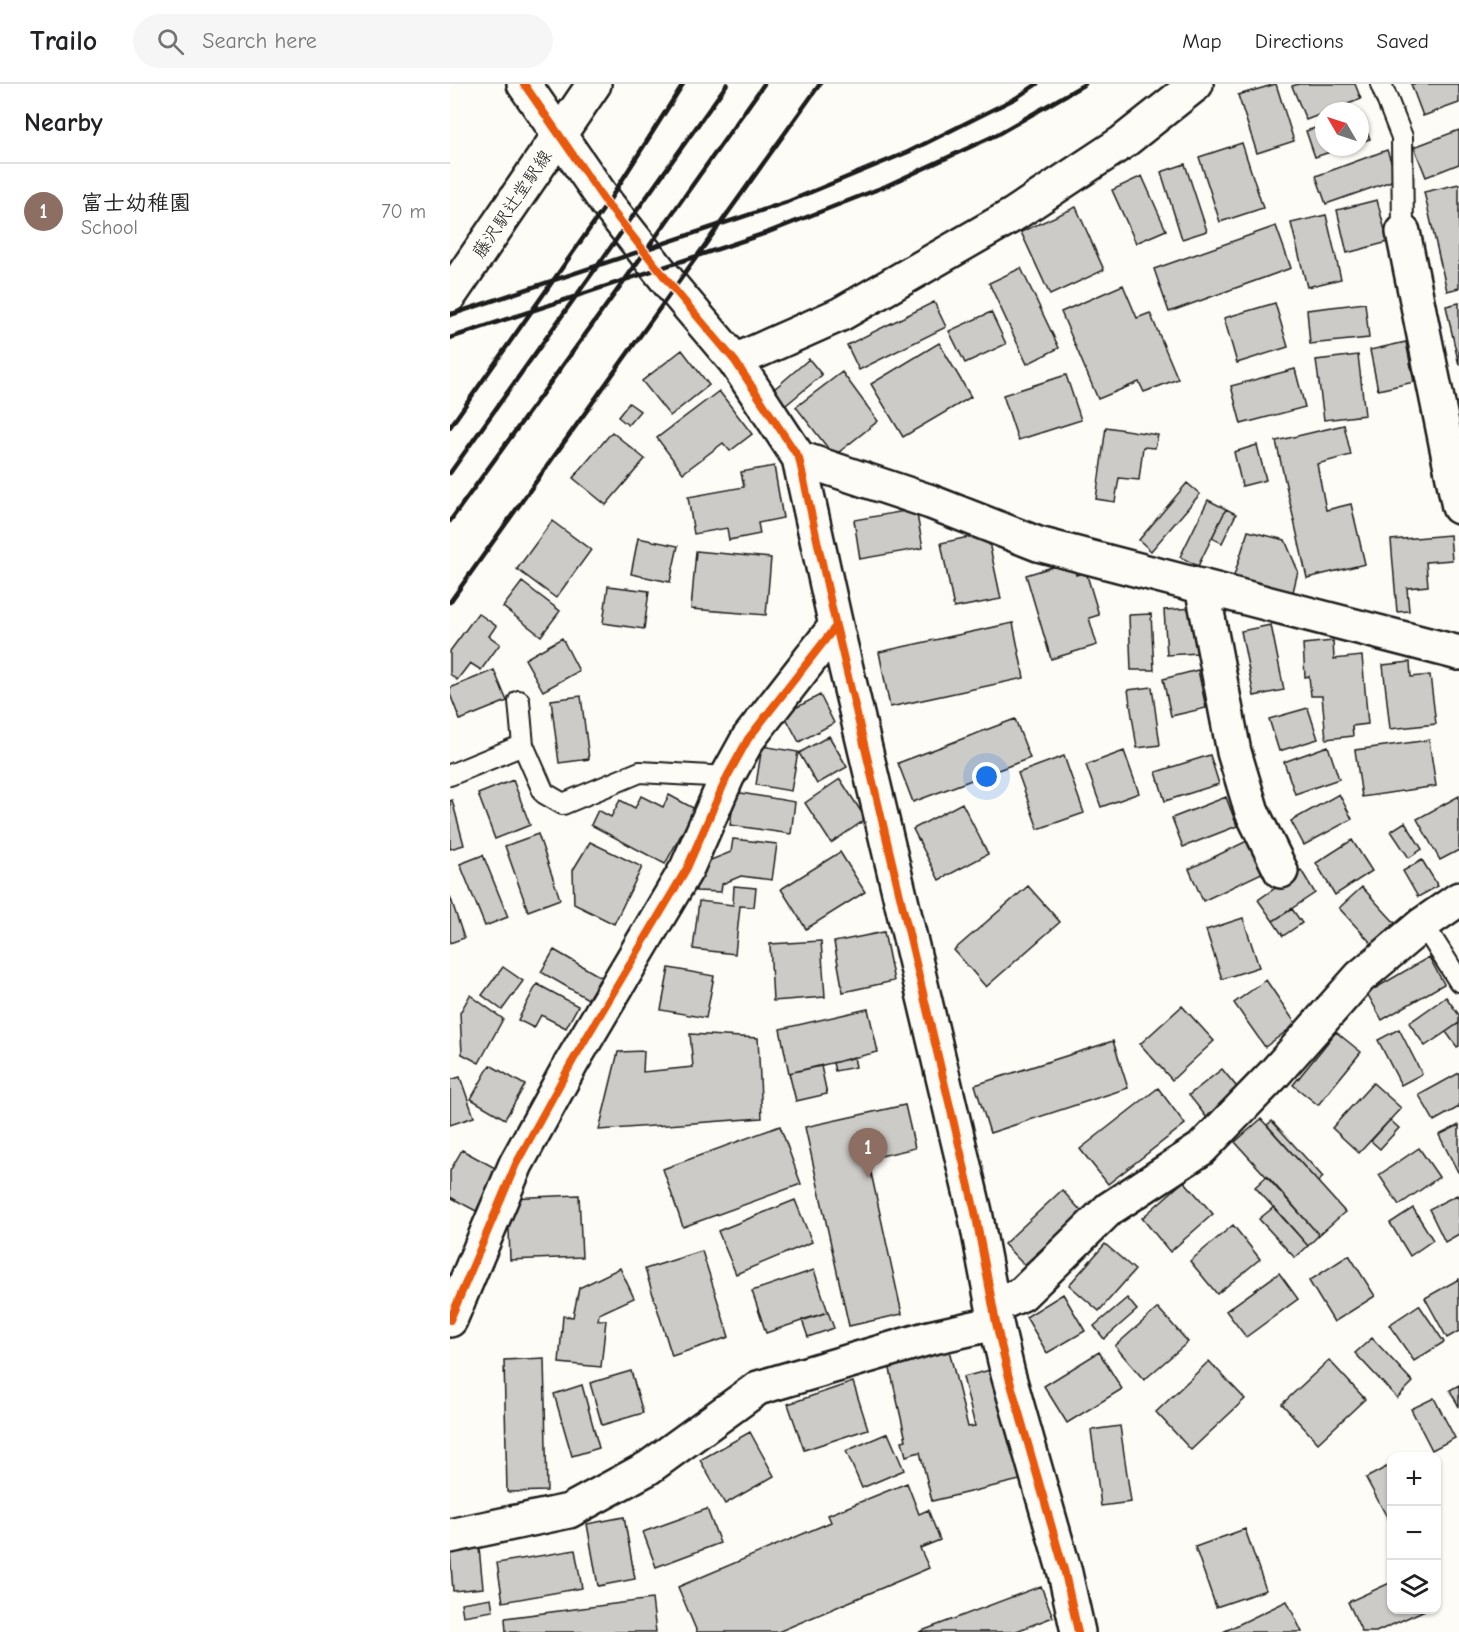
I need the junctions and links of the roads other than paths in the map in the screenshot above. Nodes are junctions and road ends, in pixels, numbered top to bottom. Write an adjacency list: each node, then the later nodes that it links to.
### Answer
1 (524, 84): 5 (street)
2 (594, 84): 5 (street, 藤沢駅辻堂駅線)
3 (1196, 84): 8 (street)
4 (1382, 84): 6 (lane)
5 (558, 137): 7 (street, 藤沢駅辻堂駅線); 8 (street)
6 (1403, 232): 10 (street)
7 (450, 295)
8 (735, 362): 9 (street)
9 (799, 458): 11 (street); 12 (street)
10 (1459, 507)
11 (1202, 586): 13 (street); 18 (street)
12 (836, 626): 17 (street); 22 (street)
13 (1459, 653)
14 (519, 700): 15 (lane)
15 (523, 745): 16 (lane); 17 (lane)
16 (450, 775)
17 (728, 777): 23 (street)
18 (1281, 871)
19 (1459, 899): 20 (street)
20 (1423, 924): 21 (lane); 22 (street)
21 (1459, 981)
22 (995, 1314): 24 (street); 25 (street)
23 (450, 1320)
24 (450, 1536)
25 (1078, 1632)

